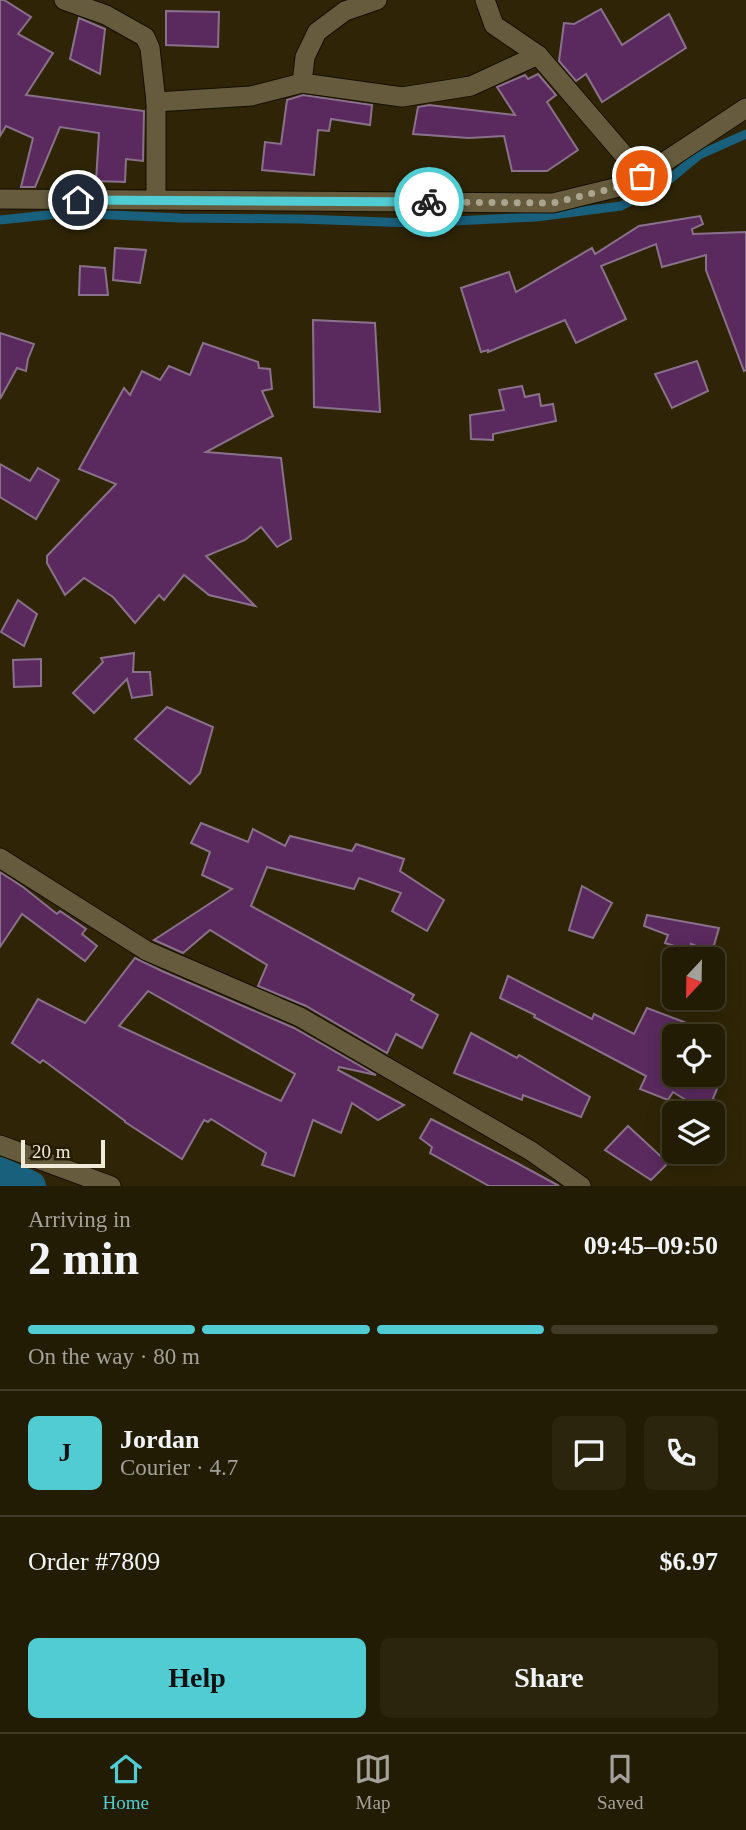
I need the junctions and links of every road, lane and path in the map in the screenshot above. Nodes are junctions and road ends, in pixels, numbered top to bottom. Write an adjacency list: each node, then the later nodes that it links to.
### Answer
1 (64, 0): 6 (street)
2 (377, 0): 5 (street)
3 (485, 0): 4 (street)
4 (538, 55): 5 (street); 8 (street)
5 (302, 83): 6 (street)
6 (156, 102): 10 (street)
7 (746, 108): 8 (street)
8 (642, 176): 10 (street)
9 (0, 199): 10 (street)
10 (156, 200)
11 (0, 858): 14 (street)
12 (0, 1145): 13 (street)
13 (111, 1186)
14 (580, 1186)

